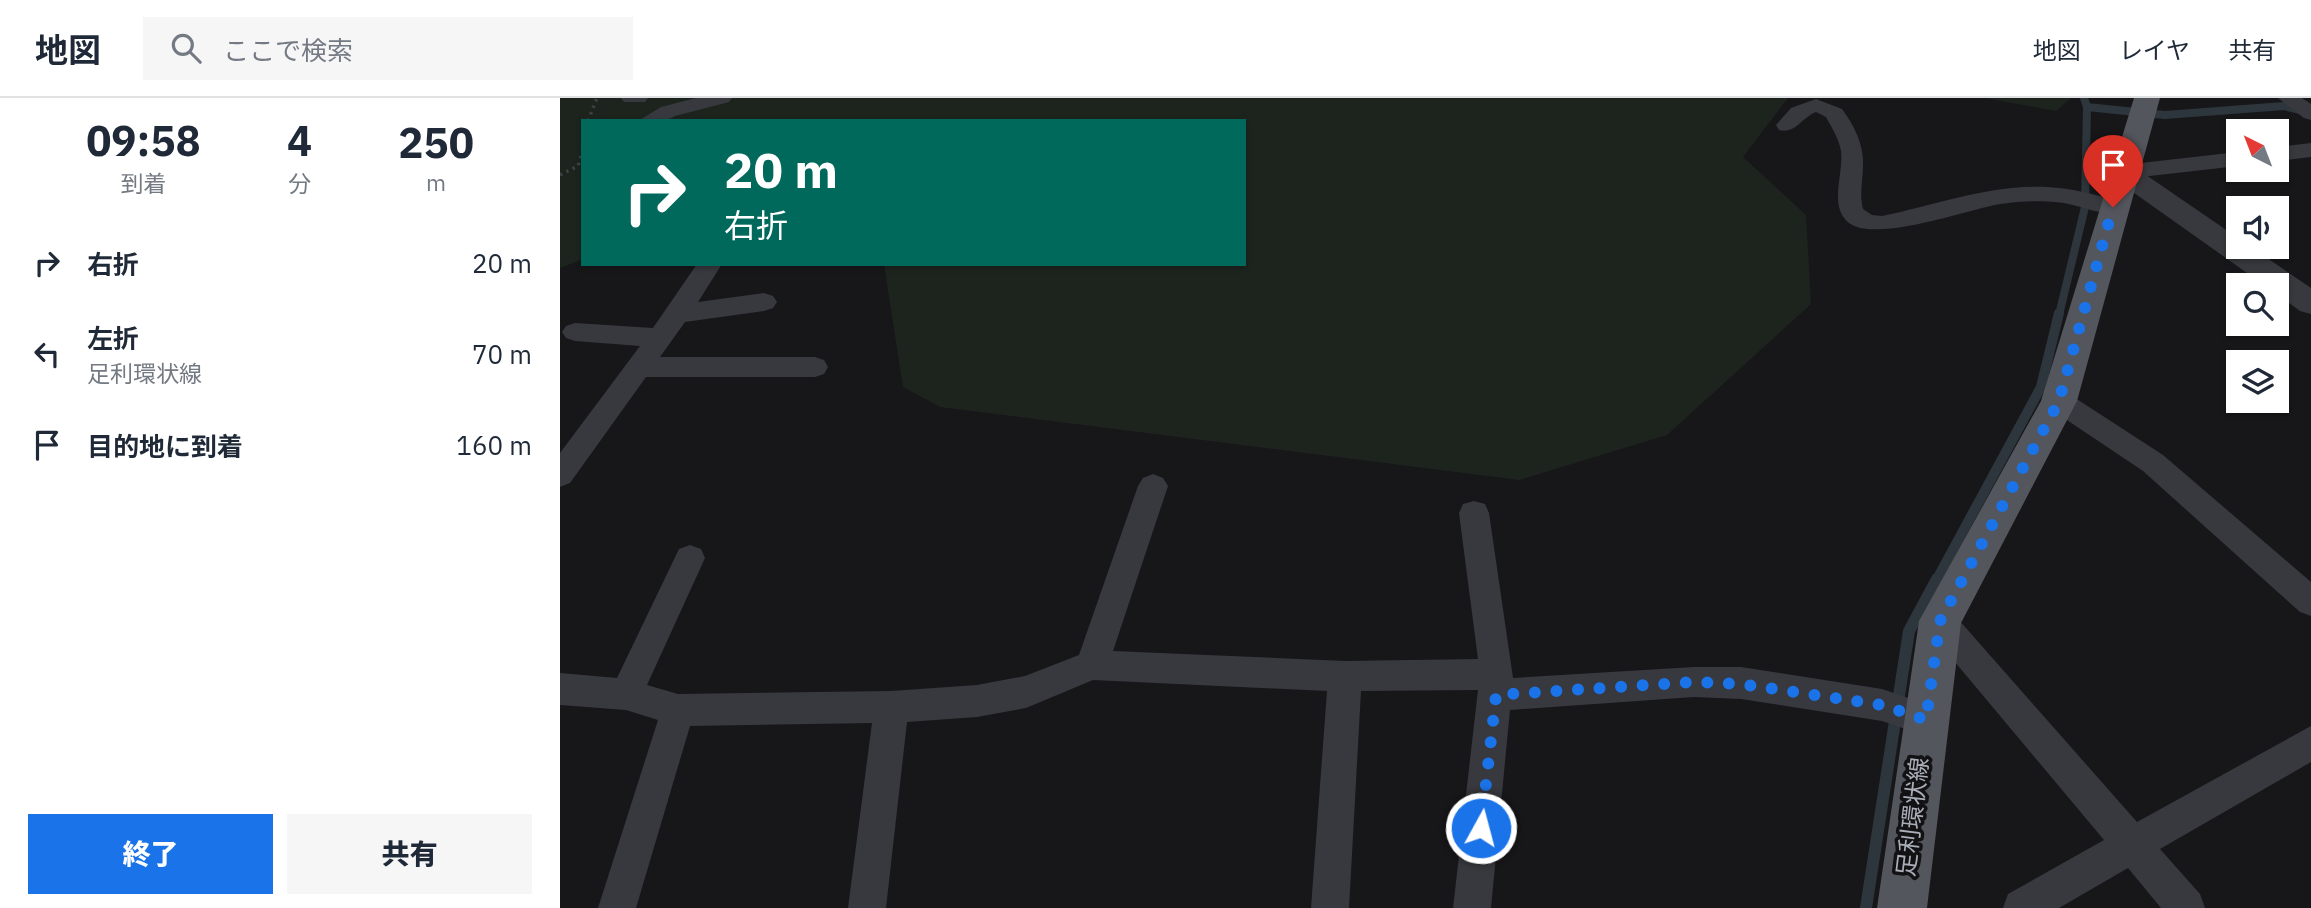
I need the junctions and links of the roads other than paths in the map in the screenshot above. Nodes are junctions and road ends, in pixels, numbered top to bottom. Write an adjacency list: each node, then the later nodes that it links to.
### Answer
1 (631, 98): 2 (street)
2 (638, 98)
3 (722, 98): 7 (street)
4 (2147, 98): 12 (main road, 足利環状線)
5 (2288, 98): 6 (street)
6 (2311, 114)
7 (652, 119)
8 (1787, 125): 12 (street)
9 (2311, 150): 10 (street)
10 (2289, 153)
11 (2226, 162): 12 (street)
12 (2102, 194): 15 (street); 21 (main road, 足利環状線)
13 (708, 266): 16 (street)
14 (764, 302): 16 (street)
15 (2311, 303)
16 (677, 314): 18 (street)
17 (575, 332): 18 (street)
18 (658, 338): 19 (street)
19 (639, 367): 20 (street); 22 (street)
20 (815, 367)
21 (2059, 401): 26 (street); 27 (main road, 足利環状線)
22 (560, 475)
23 (1153, 486): 28 (street)
24 (1474, 513): 30 (street)
25 (690, 558): 32 (street)
26 (2311, 601)
27 (1940, 621): 35 (main road, 足利環状線); 37 (street)
28 (1092, 665): 29 (street); 33 (street)
29 (1345, 676): 30 (street); 40 (street)
30 (1496, 684): 35 (street); 41 (street)
31 (560, 689): 32 (street)
32 (626, 694): 34 (street)
33 (891, 707): 34 (street); 39 (street)
34 (677, 710): 38 (street)
35 (1905, 713): 42 (main road, 足利環状線)
36 (2311, 743): 37 (street)
37 (2132, 845): 43 (street); 44 (street)
38 (617, 908)
39 (867, 908)
40 (1330, 908)
41 (1472, 908)
42 (1902, 908)
43 (2022, 908)
44 (2186, 908)

